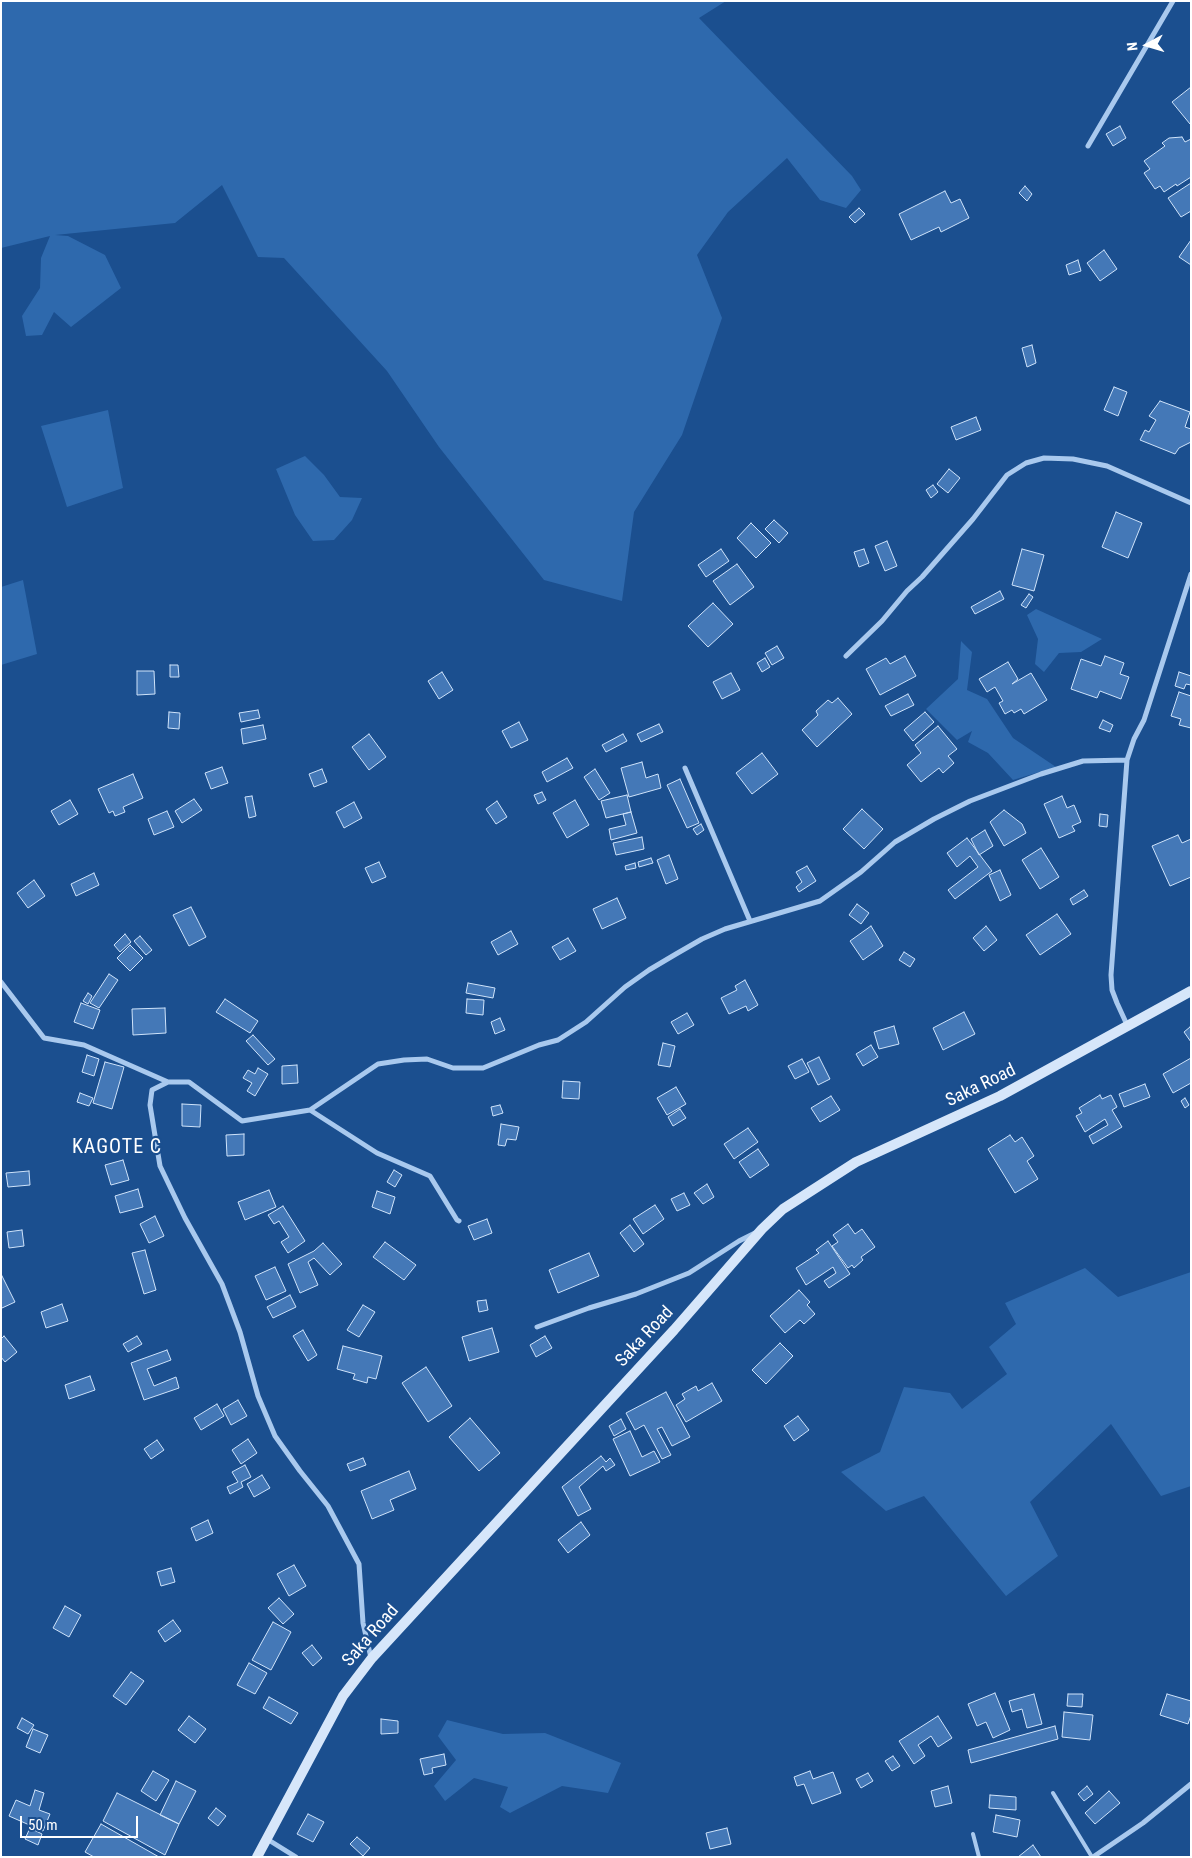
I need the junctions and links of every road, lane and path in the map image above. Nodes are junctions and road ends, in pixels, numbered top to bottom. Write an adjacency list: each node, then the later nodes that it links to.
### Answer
1 (1173, 1): 2 (street)
2 (1088, 146)
3 (1191, 503): 5 (street)
4 (1191, 574): 6 (street)
5 (846, 656)
6 (1127, 760): 8 (street); 11 (street)
7 (685, 768): 8 (street)
8 (750, 921): 13 (street)
9 (1, 982): 12 (street)
10 (1191, 991): 11 (main road, Saka Road)
11 (1128, 1027): 15 (main road, Saka Road)
12 (168, 1082): 13 (street); 17 (street)
13 (310, 1110): 14 (street)
14 (459, 1221)
15 (762, 1229): 16 (street); 17 (main road, Saka Road)
16 (536, 1327)
17 (372, 1658): 21 (main road, Saka Road)
18 (1191, 1784): 25 (street)
19 (1053, 1793): 25 (lane)
20 (973, 1834): 24 (lane)
21 (266, 1839): 22 (main road, Saka Road); 23 (street)
22 (258, 1857)
23 (296, 1857)
24 (979, 1857)
25 (1093, 1857)

